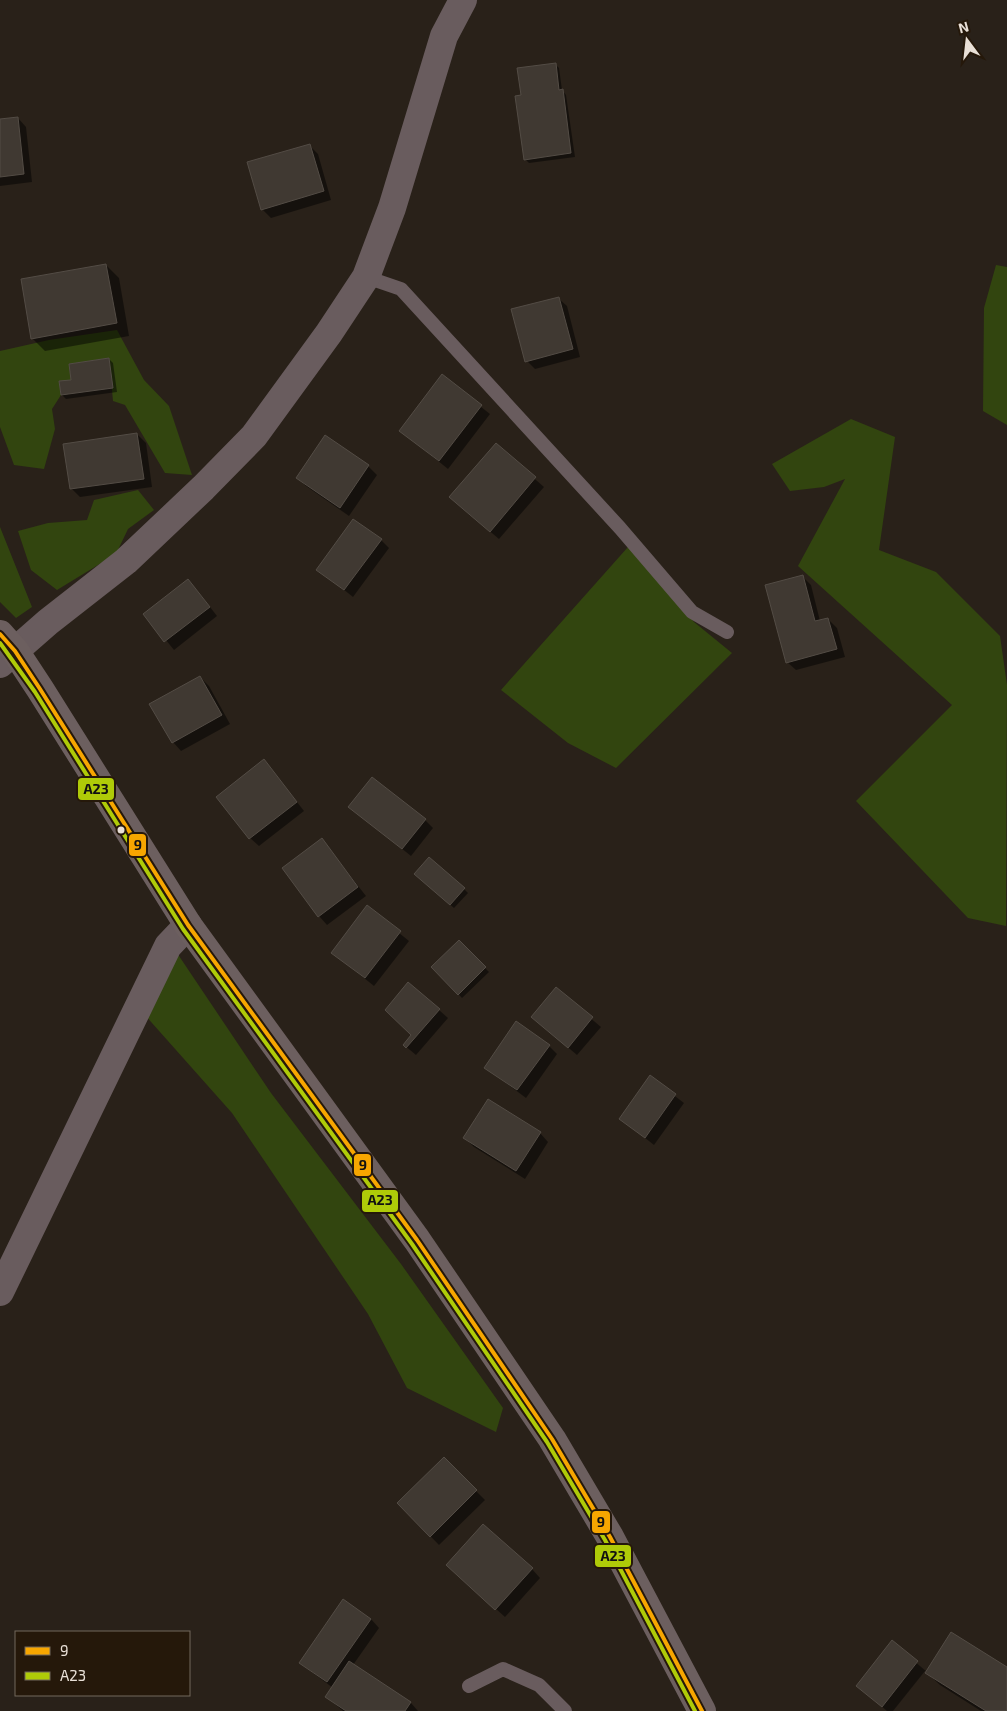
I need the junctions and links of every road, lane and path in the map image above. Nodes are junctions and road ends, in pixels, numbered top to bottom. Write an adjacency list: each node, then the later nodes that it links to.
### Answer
1 (463, 0): 2 (street)
2 (366, 277): 3 (lane); 4 (street)
3 (727, 632)
4 (5, 650): 5 (main road)
5 (188, 925): 6 (street); 9 (main road)
6 (0, 1292)
7 (469, 1686): 8 (lane)
8 (565, 1711)
9 (702, 1711)

